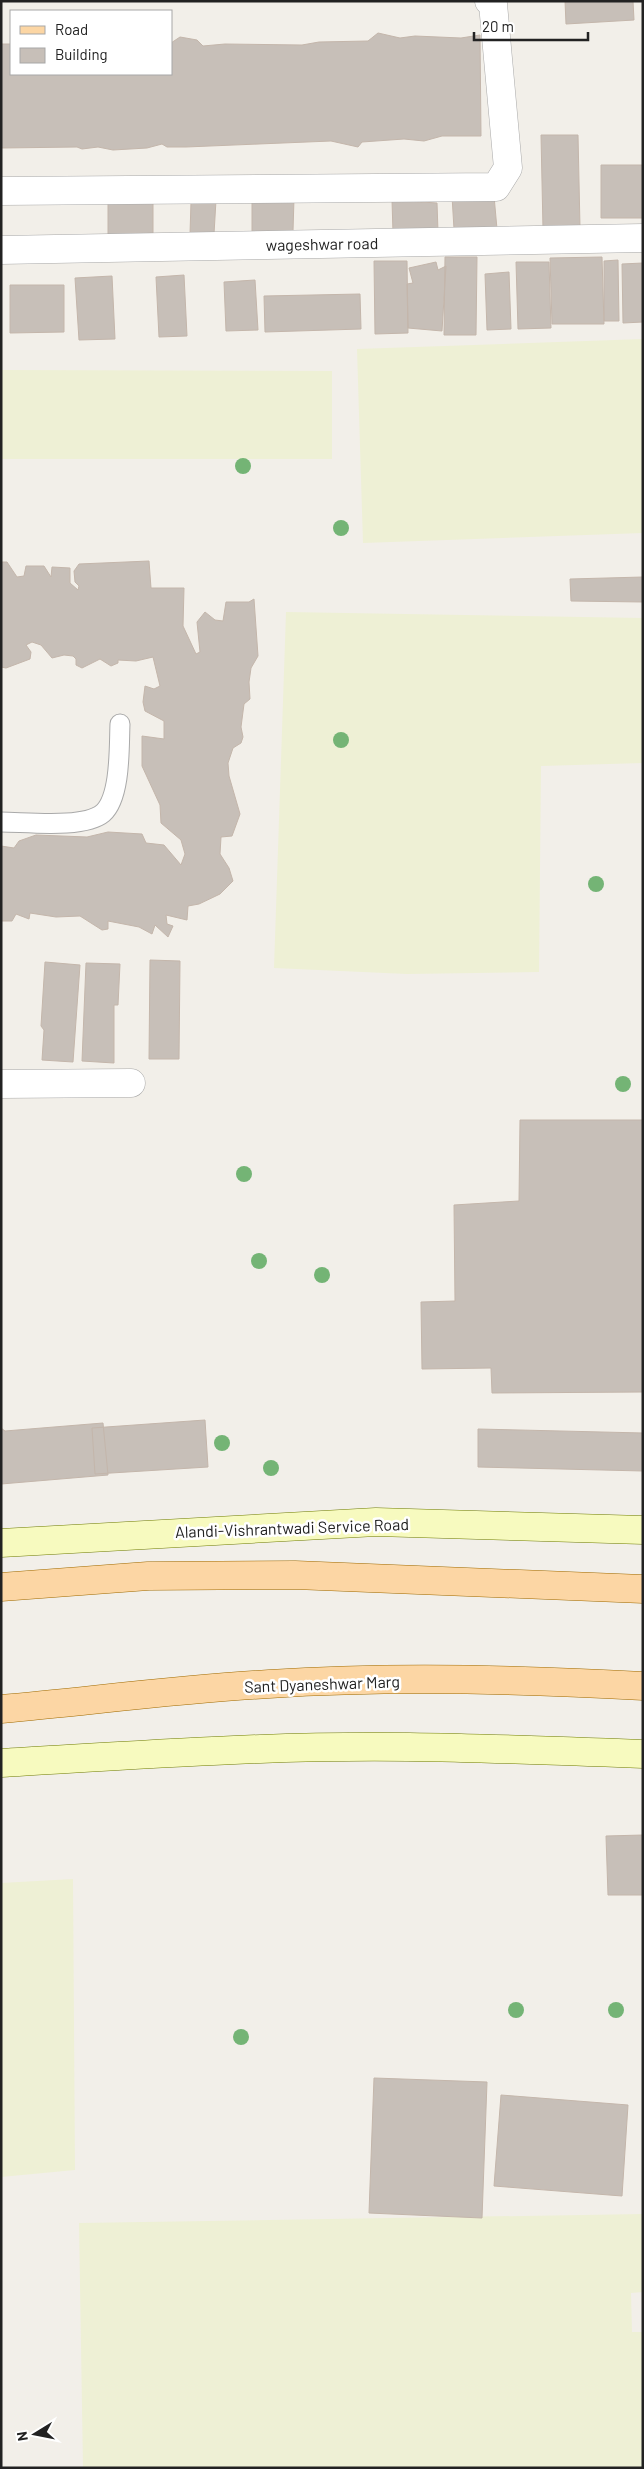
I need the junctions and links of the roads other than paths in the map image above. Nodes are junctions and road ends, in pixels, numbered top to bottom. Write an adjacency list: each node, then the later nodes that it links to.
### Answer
1 (489, 1): 2 (street)
2 (1, 191)
3 (643, 238): 4 (street, wageshwar road)
4 (1, 250)
5 (120, 724): 6 (lane)
6 (1, 822)
7 (131, 1083): 8 (street)
8 (1, 1084)
9 (643, 1530): 10 (street, Alandi-Vishrantwadi Service Road)
10 (1, 1543)
11 (1, 1588): 12 (main road)
12 (643, 1589)
13 (643, 1686): 14 (main road, Sant Dyaneshwar Marg)
14 (1, 1709)
15 (643, 1754): 16 (street)
16 (1, 1763)

